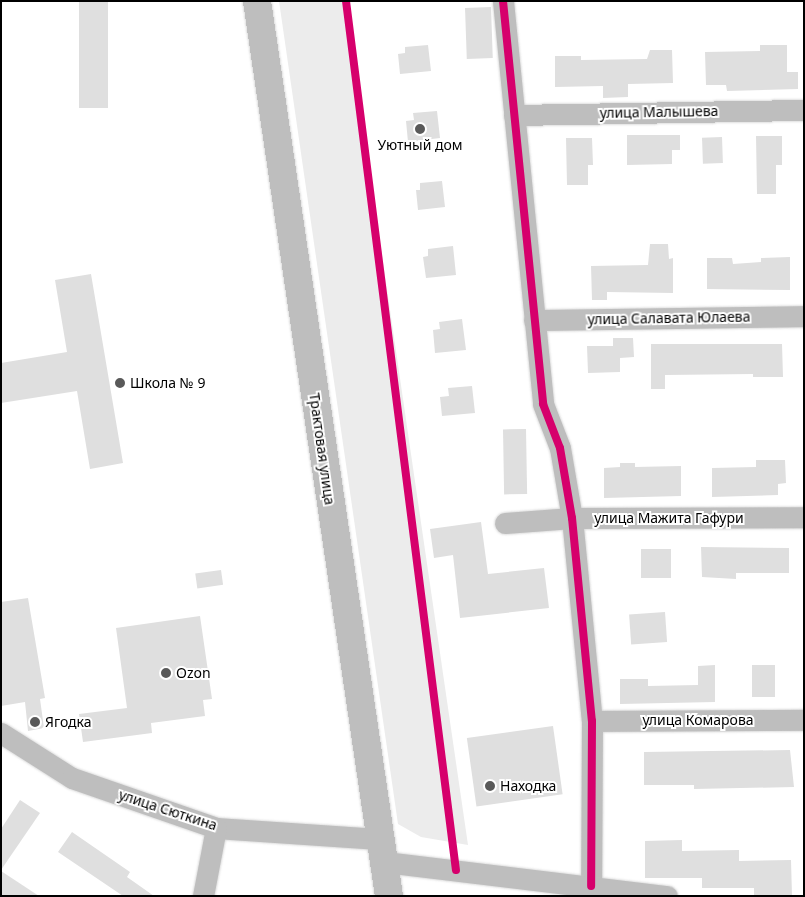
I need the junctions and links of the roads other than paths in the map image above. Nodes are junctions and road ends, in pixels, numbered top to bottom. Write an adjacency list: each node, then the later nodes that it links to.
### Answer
1 (256, 1): 14 (main road, Трактовая улица)
2 (503, 1): 4 (street)
3 (804, 110): 4 (street, улица Малышева)
4 (514, 115): 6 (street)
5 (804, 316): 6 (street, улица Салавата Юлаева)
6 (534, 320): 7 (street)
7 (572, 518): 8 (street, улица Мажита Гафури); 9 (street, улица Мажита Гафури); 11 (street)
8 (804, 518)
9 (505, 523)
10 (804, 720): 11 (street, улица Комарова)
11 (592, 721): 15 (street)
12 (1, 733): 13 (street, улица Сюткина)
13 (216, 828): 14 (street, улица Сюткина); 16 (street)
14 (382, 851): 15 (street, улица Сюткина); 17 (main road, Трактовая улица)
15 (591, 886): 18 (street, улица Сюткина)
16 (203, 896)
17 (389, 896)
18 (667, 896)

